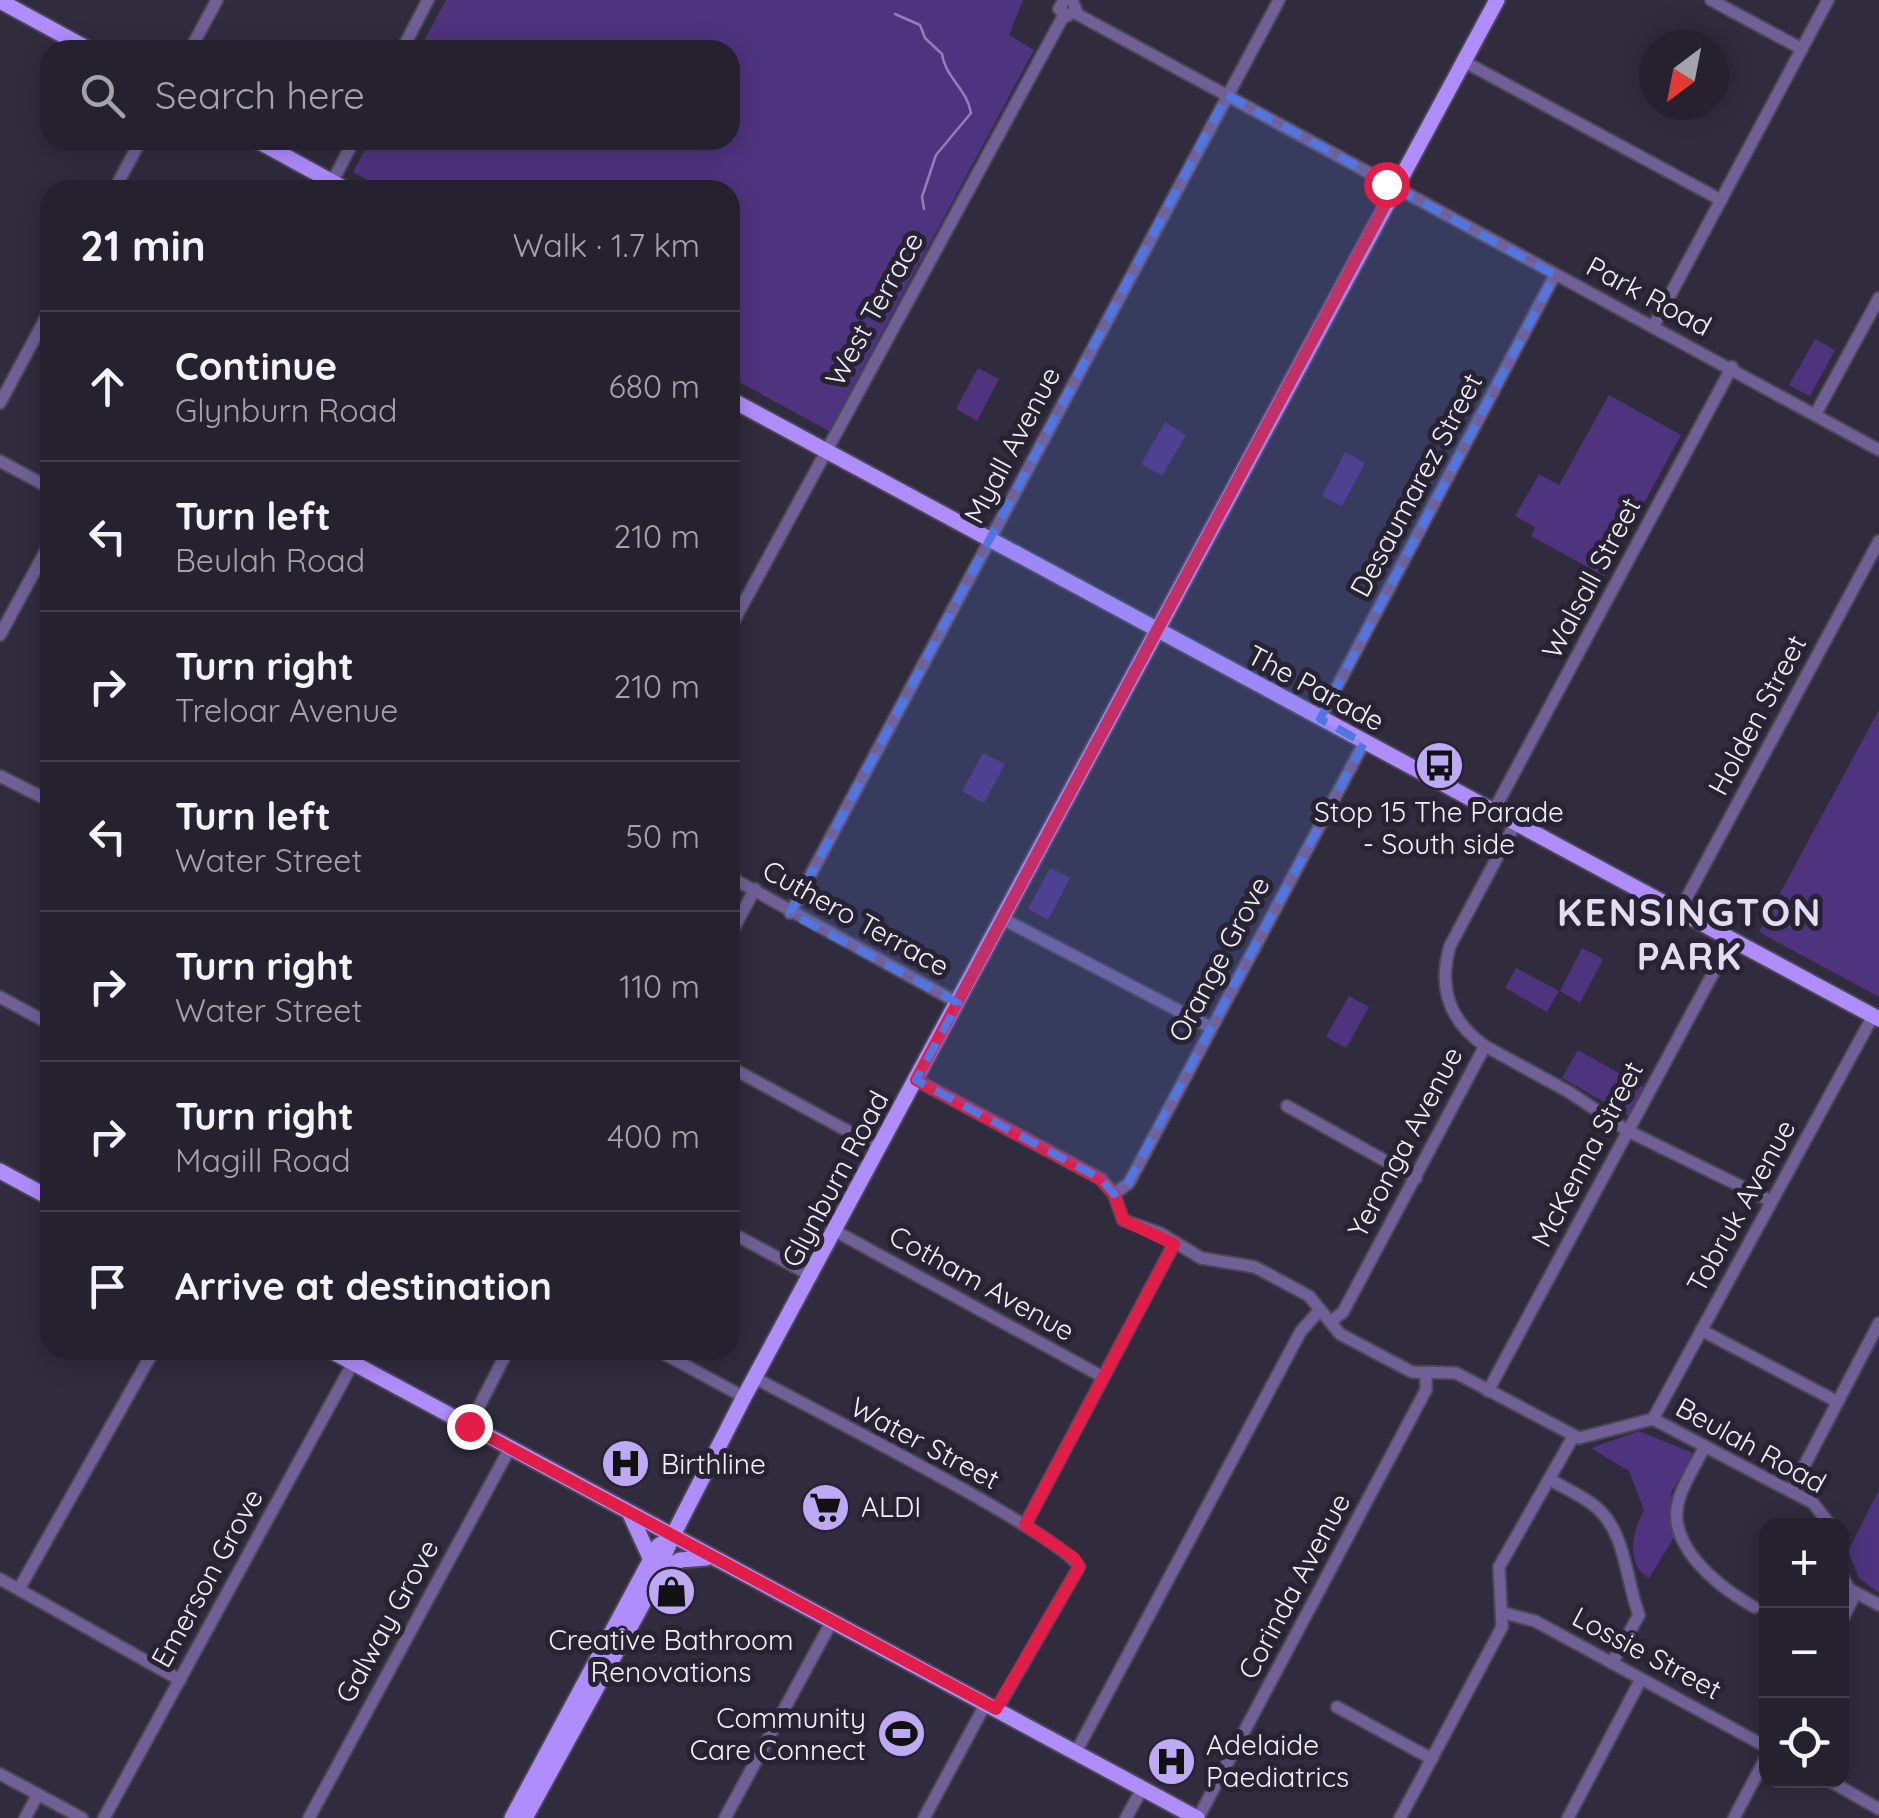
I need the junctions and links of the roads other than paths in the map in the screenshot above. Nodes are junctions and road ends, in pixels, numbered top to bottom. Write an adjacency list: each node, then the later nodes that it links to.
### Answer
1 (216, 0): 11 (street)
2 (428, 0): 12 (street)
3 (1064, 0): 9 (street)
4 (1279, 0): 15 (street, Myall Avenue)
5 (1497, 0): 14 (main road, Glynburn Road)
6 (1711, 0): 13 (street)
7 (1828, 0): 13 (street)
8 (1, 2): 10 (main road)
9 (1070, 9): 15 (street, Park Road); 33 (street, West Terrace)
10 (71, 40)
11 (195, 40)
12 (407, 40)
13 (1802, 49): 23 (street)
14 (1464, 62): 22 (main road, Glynburn Road); 23 (street)
15 (1227, 95): 22 (street, Park Road); 36 (street, Myall Avenue)
16 (136, 150): 19 (street)
17 (273, 150): 20 (main road)
18 (350, 150): 21 (street)
19 (119, 180)
20 (324, 180)
21 (339, 180)
22 (1394, 188): 24 (street, Park Road); 40 (main road, Glynburn Road)
23 (1721, 200): 26 (street)
24 (1555, 275): 26 (street, Park Road); 42 (street, Desaumarez Street)
25 (1879, 298): 31 (street)
26 (1653, 327): 28 (street, Park Road)
27 (40, 329): 29 (street)
28 (1732, 368): 31 (street, Park Road); 46 (street, Walsall Street)
29 (0, 403)
30 (740, 404): 33 (main road, The Parade)
31 (1815, 415): 32 (street, Park Road)
32 (1879, 450)
33 (826, 451): 36 (main road, The Parade); 39 (street, West Terrace)
34 (0, 461): 35 (street)
35 (40, 483)
36 (990, 540): 40 (main road, The Parade); 51 (street, Myall Avenue)
37 (1879, 541): 50 (street, Holden Street)
38 (40, 562): 41 (street)
39 (740, 610)
40 (1157, 631): 42 (main road, The Parade); 53 (main road, Glynburn Road)
41 (0, 636)
42 (1320, 719): 43 (main road, The Parade)
43 (1364, 743): 46 (main road, The Parade); 59 (street, Orange Grove)
44 (0, 776): 45 (street)
45 (40, 796)
46 (1493, 812): 47 (main road, The Parade)
47 (1515, 824): 50 (main road, The Parade); 60 (street, Yeronga Avenue)
48 (740, 882): 49 (street, Cuthero Terrace)
49 (755, 890): 51 (street, Cuthero Terrace); 52 (street)
50 (1680, 912): 54 (main road, The Parade)
51 (790, 913): 56 (street, Cuthero Terrace)
52 (740, 917)
53 (1003, 919): 56 (main road, Glynburn Road); 59 (street)
54 (1731, 940): 58 (main road, The Parade); 64 (street, McKenna Street)
55 (0, 996): 57 (street)
56 (958, 1003): 62 (main road, Glynburn Road)
57 (40, 1018)
58 (1876, 1018): 70 (street, Tobruk Avenue)
59 (1210, 1027): 69 (street, Orange Grove)
60 (1485, 1046): 64 (street); 67 (street, Yeronga Avenue)
61 (740, 1072): 65 (street)
62 (916, 1080): 65 (main road, Glynburn Road); 69 (street)
63 (1287, 1106): 67 (street)
64 (1628, 1131): 70 (street); 87 (street, McKenna Street)
65 (879, 1148): 71 (main road, Glynburn Road)
66 (0, 1171): 68 (main road)
67 (1416, 1178): 76 (street, Yeronga Avenue)
68 (40, 1193)
69 (1114, 1194): 73 (street)
70 (1771, 1202): 78 (street, Tobruk Avenue)
71 (836, 1232): 74 (main road, Glynburn Road); 86 (street, Cotham Avenue)
72 (740, 1237): 74 (street)
73 (1174, 1244): 75 (street); 86 (street)
74 (812, 1276): 85 (main road, Glynburn Road)
75 (1320, 1310): 76 (street); 119 (street)
76 (1330, 1322): 84 (street)
77 (1879, 1323): 89 (street)
78 (1701, 1330): 89 (street); 90 (street, Tobruk Avenue)
79 (148, 1360): 105 (street)
80 (348, 1360): 83 (main road)
81 (503, 1360): 91 (street)
82 (676, 1360): 88 (street)
83 (353, 1363): 91 (main road); 114 (street, Emerson Grove)
84 (1426, 1375): 87 (street); 136 (street, Corinda Avenue)
85 (754, 1378): 88 (main road, Glynburn Road); 99 (street, Water Street)
86 (1103, 1378): 99 (street)
87 (1488, 1391): 92 (street)
88 (744, 1397): 100 (main road, Glynburn Road)
89 (1838, 1402): 96 (street)
90 (1653, 1420): 92 (street, Beulah Road); 93 (street, Beulah Road)
91 (469, 1426): 94 (main road)
92 (1573, 1437): 95 (street)
93 (1705, 1446): 96 (street, Beulah Road); 108 (street)
94 (510, 1448): 97 (main road); 130 (street, Galway Grove)
95 (1549, 1479): 110 (street); 112 (street)
96 (1791, 1491): 98 (street, Beulah Road)
97 (629, 1513): 100 (main road); 102 (main road)
98 (1825, 1518)
99 (1025, 1525): 115 (street, Water Street)
100 (672, 1536): 101 (main road); 102 (main road, Glynburn Road)
101 (710, 1558): 102 (main road); 111 (main road)
102 (655, 1567): 118 (main road, Glynburn Road)
103 (0, 1579): 105 (street)
104 (1849, 1584): 106 (street)
105 (19, 1589): 114 (street)
106 (1856, 1593): 107 (street); 109 (street)
107 (1879, 1605)
108 (1754, 1606)
109 (1848, 1608)
110 (1504, 1613): 112 (street, Lossie Street); 120 (street)
111 (831, 1622): 115 (main road); 133 (street)
112 (1612, 1663): 113 (street, Lossie Street)
113 (1641, 1679): 117 (street, Lossie Street); 138 (street)
114 (180, 1680): 129 (street, Emerson Grove)
115 (991, 1706): 119 (main road); 134 (street)
116 (1336, 1707): 120 (street)
117 (1759, 1747)
118 (556, 1749): 131 (main road, Glynburn Road); 132 (main road, Glynburn Road)
119 (1076, 1752): 124 (main road)
120 (1432, 1759): 137 (street)
121 (1759, 1763): 139 (street)
122 (0, 1774): 125 (street)
123 (1843, 1788): 126 (street)
124 (1142, 1789): 135 (street); 136 (main road)
125 (38, 1794): 127 (street); 128 (street)
126 (1879, 1808)
127 (25, 1818)
128 (82, 1818)
129 (104, 1818)
130 (309, 1818)
131 (512, 1818)
132 (525, 1818)
133 (725, 1818)
134 (924, 1818)
135 (1126, 1818)
136 (1197, 1818)
137 (1400, 1818)
138 (1568, 1818)
139 (1734, 1818)

